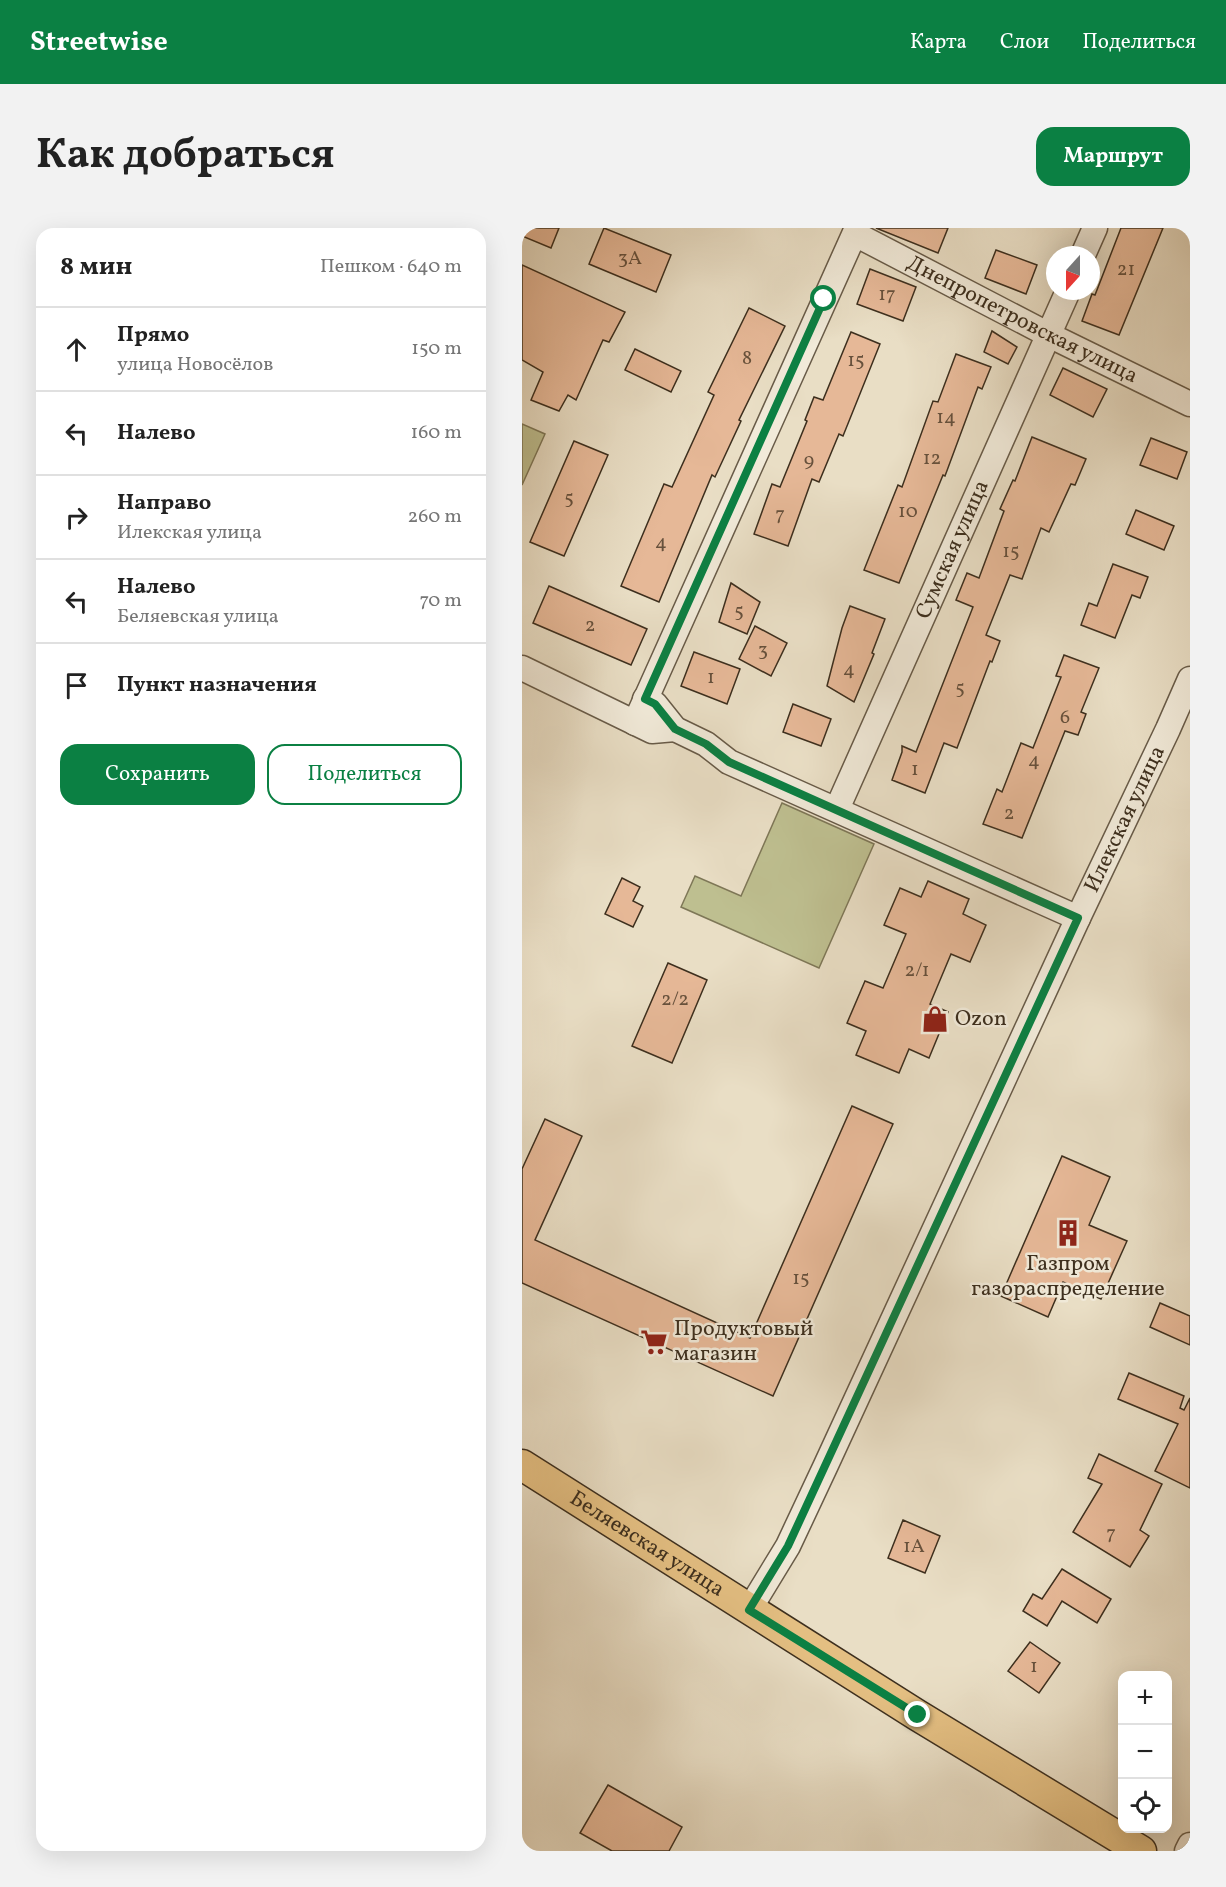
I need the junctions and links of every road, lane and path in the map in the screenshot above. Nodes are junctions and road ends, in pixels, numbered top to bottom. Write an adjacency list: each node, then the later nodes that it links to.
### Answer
1 (1095, 228): 3 (street)
2 (856, 231): 5 (street, Днепропетровская улица); 9 (street)
3 (1087, 246)
4 (1064, 300): 5 (street, Сумская улица)
5 (1049, 335): 6 (street, Днепропетровская улица); 12 (street, Сумская улица)
6 (1190, 404)
7 (522, 668): 10 (street)
8 (1190, 679): 13 (street, Илекская улица)
9 (645, 699): 10 (street); 11 (street)
10 (635, 723): 11 (street)
11 (675, 729): 12 (street)
12 (837, 809): 13 (street)
13 (1078, 918): 15 (street, Илекская улица)
14 (522, 1465): 15 (main road, Беляевская улица)
15 (749, 1610): 17 (main road, Беляевская улица)
16 (1190, 1845): 18 (street)
17 (1141, 1851)
18 (1187, 1851)

